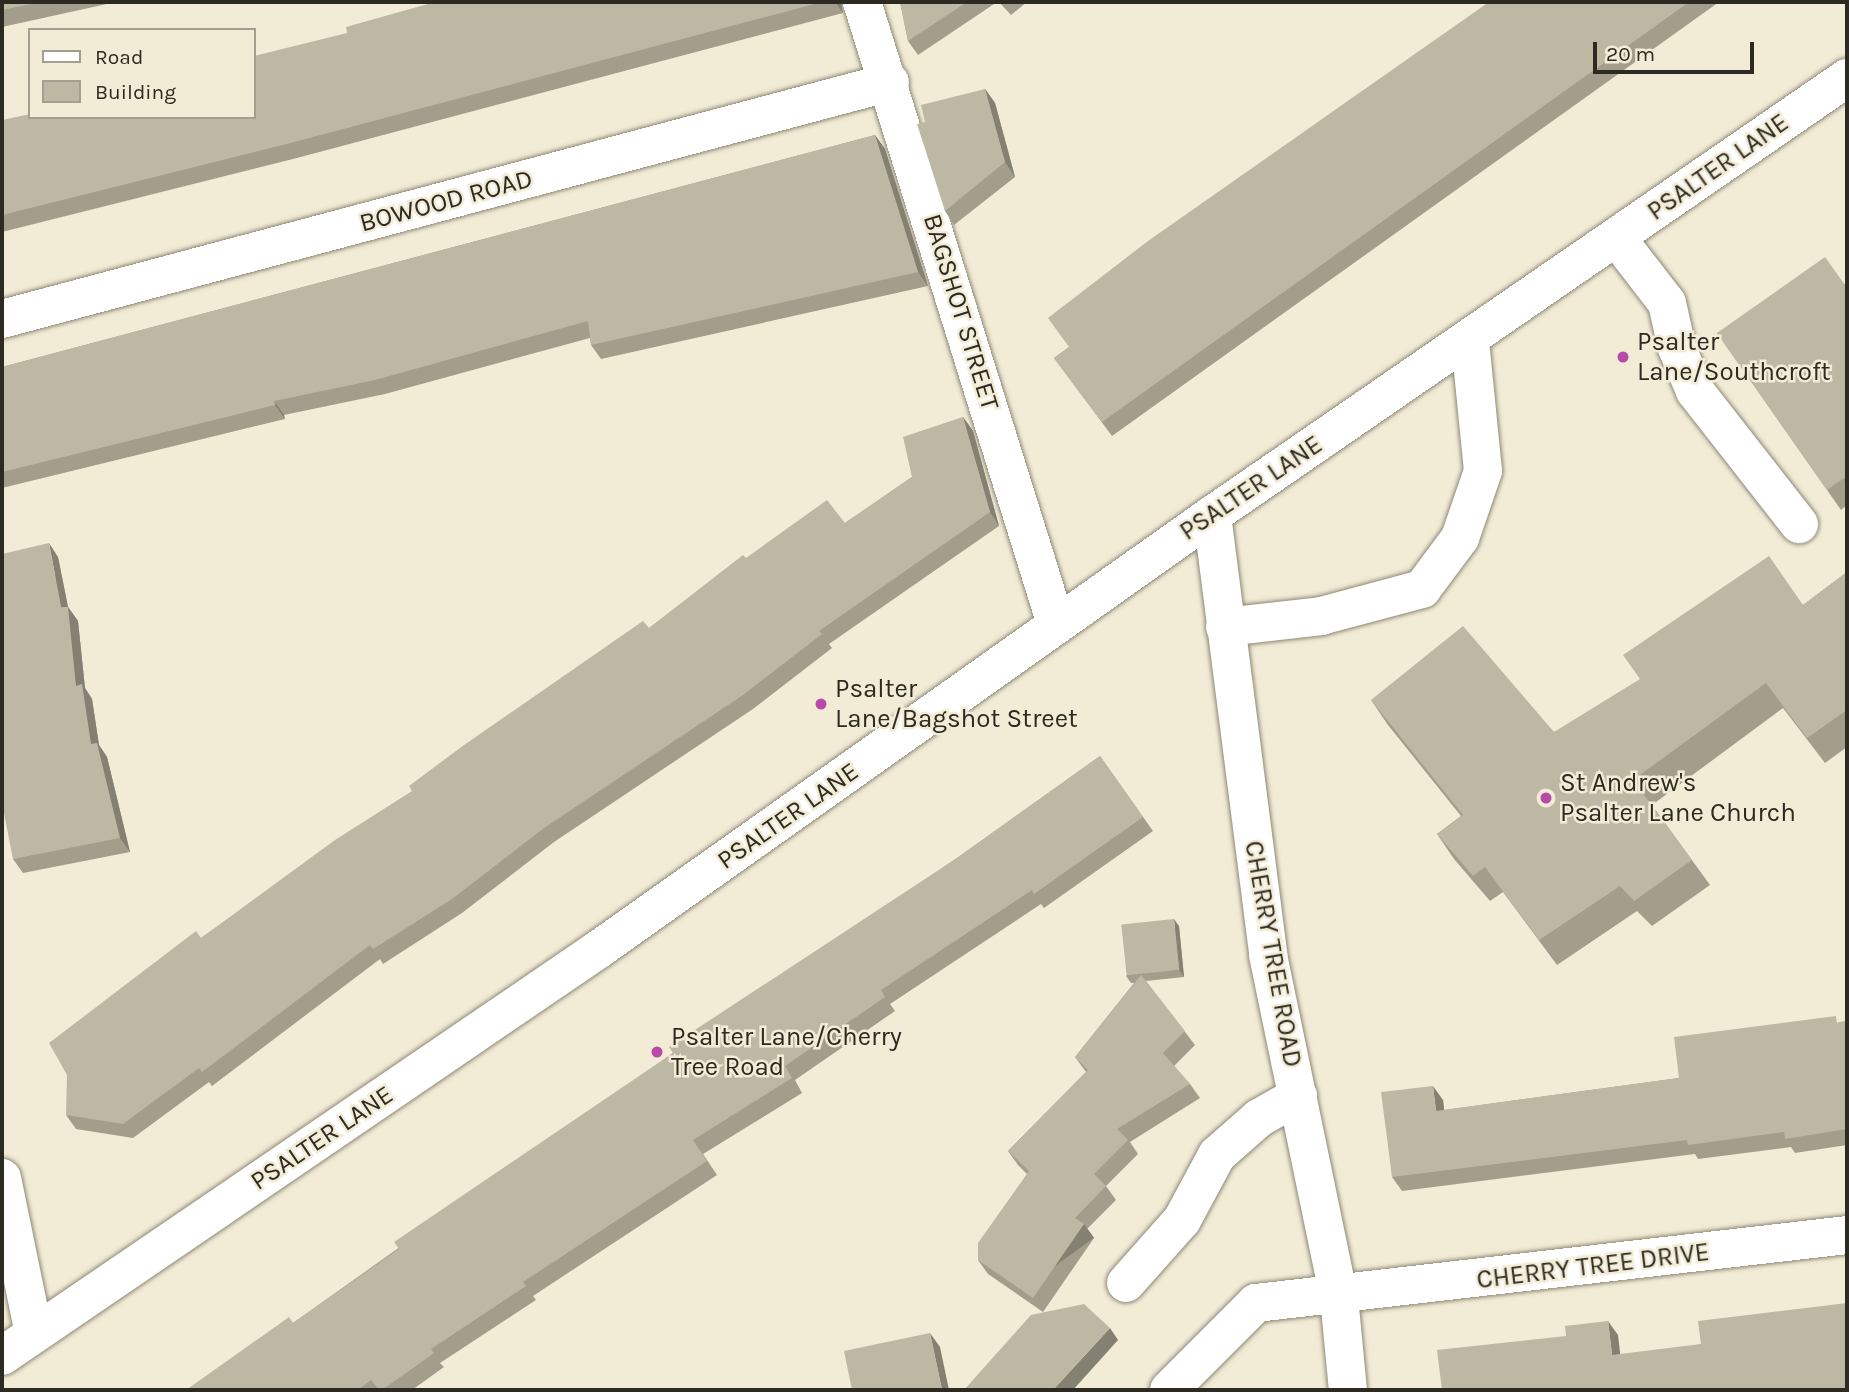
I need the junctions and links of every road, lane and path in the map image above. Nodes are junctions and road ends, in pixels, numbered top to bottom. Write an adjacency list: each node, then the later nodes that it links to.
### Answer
1 (862, 2): 3 (street, BAGSHOT STREET)
2 (1847, 78): 4 (street, PSALTER LANE)
3 (890, 82): 5 (street, BOWOOD ROAD); 9 (street, BAGSHOT STREET)
4 (1616, 237): 6 (street, PSALTER LANE); 8 (street)
5 (2, 319)
6 (1470, 340): 7 (street, PSALTER LANE); 10 (street)
7 (1212, 514): 9 (street, PSALTER LANE); 10 (street, CHERRY TREE ROAD)
8 (1799, 524)
9 (1056, 624): 16 (street, PSALTER LANE)
10 (1225, 627): 11 (street, CHERRY TREE ROAD)
11 (1298, 1096): 14 (street); 15 (street, CHERRY TREE ROAD)
12 (2, 1178): 16 (street)
13 (1847, 1235): 15 (street, CHERRY TREE DRIVE)
14 (1126, 1283)
15 (1339, 1297): 18 (street, CHERRY TREE DRIVE); 19 (street, CHERRY TREE ROAD)
16 (34, 1334): 17 (street, PSALTER LANE)
17 (2, 1356)
18 (1169, 1390)
19 (1348, 1390)

